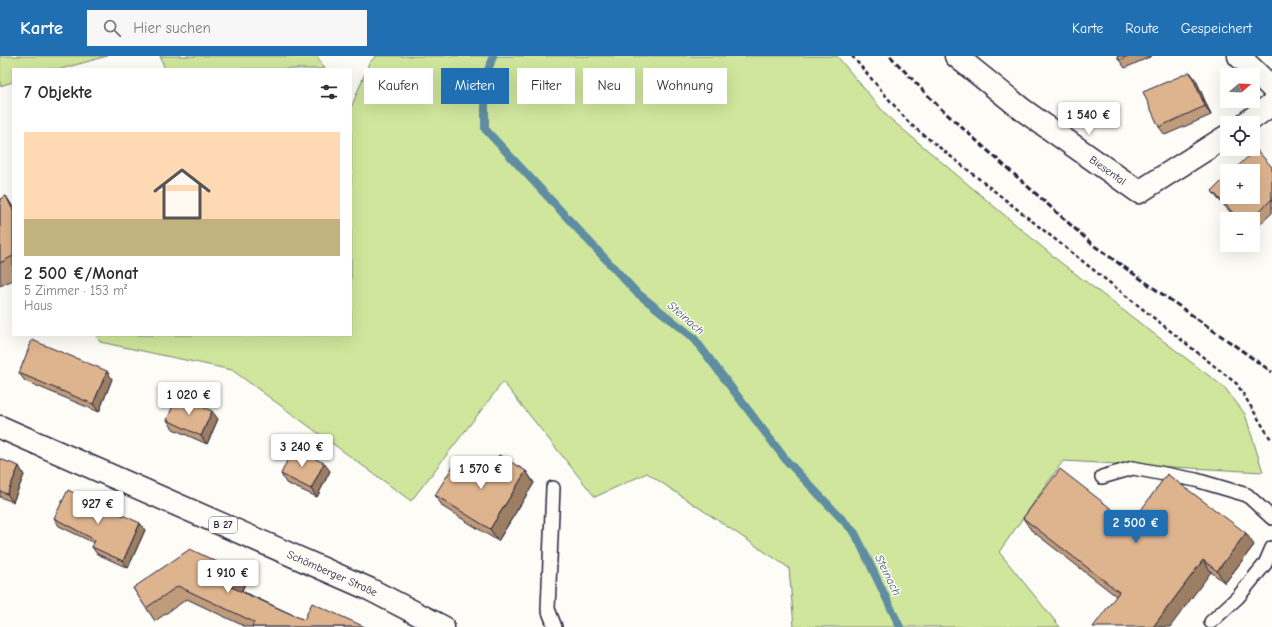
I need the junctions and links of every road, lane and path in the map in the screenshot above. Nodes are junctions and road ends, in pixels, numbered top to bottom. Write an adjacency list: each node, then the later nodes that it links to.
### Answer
1 (852, 56): 9 (path)
2 (956, 56): 7 (main road, Biesental)
3 (1239, 56): 4 (main road)
4 (1272, 88)
5 (1272, 104): 6 (main road)
6 (1256, 116)
7 (1220, 140)
8 (0, 427): 15 (main road, Schömberger Straße / B 27)
9 (1272, 441)
10 (1102, 477): 12 (lane)
11 (553, 488): 16 (lane)
12 (1272, 518)
13 (1272, 548): 14 (lane)
14 (1211, 622)
15 (443, 627)
16 (555, 627)

